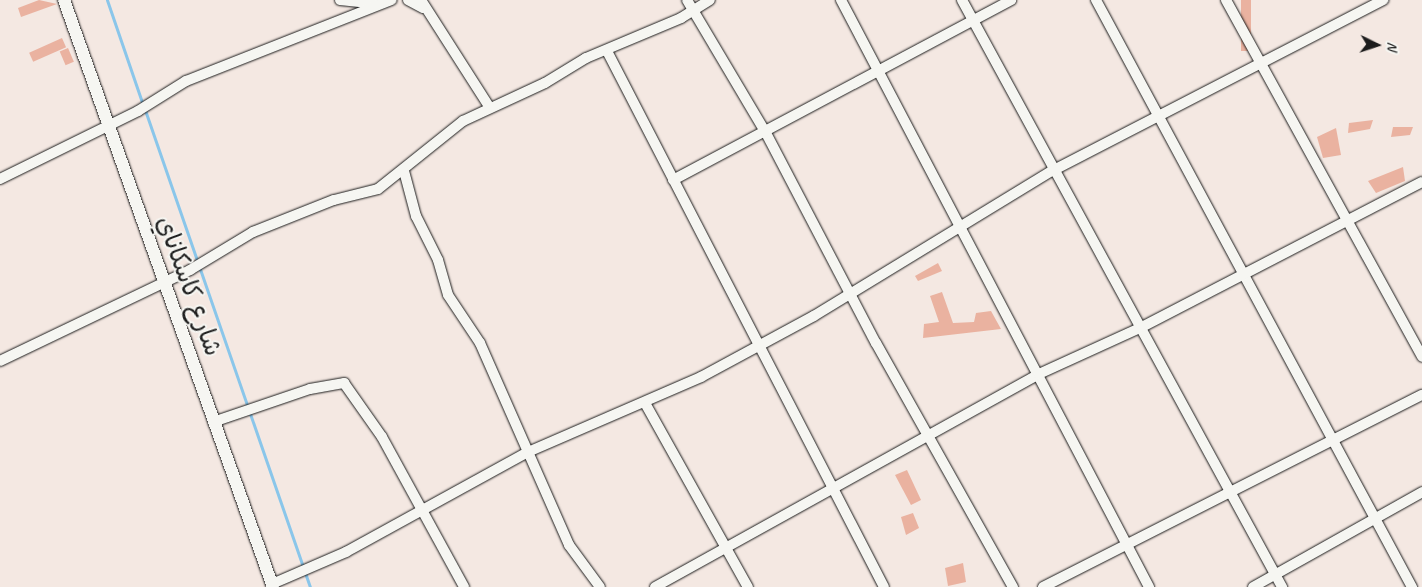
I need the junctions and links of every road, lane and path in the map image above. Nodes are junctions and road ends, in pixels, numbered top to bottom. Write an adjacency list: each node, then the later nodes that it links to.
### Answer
1 (64, 0): 22 (street, شارع كاسكاناي)
2 (340, 0): 14 (street)
3 (392, 0): 14 (street)
4 (408, 0): 13 (street)
5 (687, 0): 15 (street)
6 (710, 0): 15 (street)
7 (841, 0): 19 (street)
8 (962, 0): 16 (street)
9 (1011, 0): 16 (street)
10 (1096, 0): 21 (street)
11 (1226, 0): 18 (street)
12 (1383, 0): 18 (street)
13 (422, 4): 20 (street)
14 (381, 5): 22 (street)
15 (692, 11): 17 (street); 23 (street)
16 (972, 18): 19 (street); 25 (street)
17 (607, 51): 20 (street); 27 (street)
18 (1261, 65): 21 (street); 29 (street)
19 (880, 72): 23 (street); 30 (street)
20 (490, 108): 24 (street)
21 (1162, 117): 25 (street); 31 (street)
22 (108, 124): 26 (street); 32 (street, شارع كاسكاناي)
23 (766, 133): 27 (street); 33 (street)
24 (404, 171): 32 (street); 44 (street)
25 (1052, 171): 30 (street); 34 (street)
26 (0, 179)
27 (673, 180): 35 (street)
28 (1422, 182): 29 (street)
29 (1346, 221): 31 (street); 36 (street)
30 (960, 227): 33 (street); 38 (street)
31 (1246, 274): 34 (street); 43 (street)
32 (164, 282): 37 (street); 41 (street, شارع كاسكاناي)
33 (851, 292): 35 (street); 42 (street)
34 (1142, 327): 38 (street); 46 (street)
35 (757, 347): 40 (street); 45 (street)
36 (1422, 357)
37 (0, 361)
38 (1039, 374): 42 (street); 50 (street)
39 (1422, 395): 43 (street)
40 (645, 403): 44 (street); 51 (street)
41 (213, 422): 48 (street); 53 (street, شارع كاسكاناي)
42 (927, 436): 45 (street); 59 (street)
43 (1334, 438): 46 (street); 49 (street)
44 (528, 452): 48 (street); 55 (street)
45 (833, 489): 51 (street); 58 (street)
46 (1232, 490): 50 (street); 52 (street)
47 (1422, 492): 49 (street)
48 (422, 509): 53 (street); 54 (street)
49 (1375, 518): 52 (street); 64 (street)
50 (1125, 543): 60 (street); 61 (street)
51 (727, 548): 56 (street); 57 (street)
52 (1275, 575): 62 (street); 63 (street)
53 (273, 586)
54 (464, 587)
55 (600, 587)
56 (655, 587)
57 (748, 587)
58 (884, 587)
59 (1013, 587)
60 (1043, 587)
61 (1149, 587)
62 (1253, 587)
63 (1282, 587)
64 (1412, 587)

